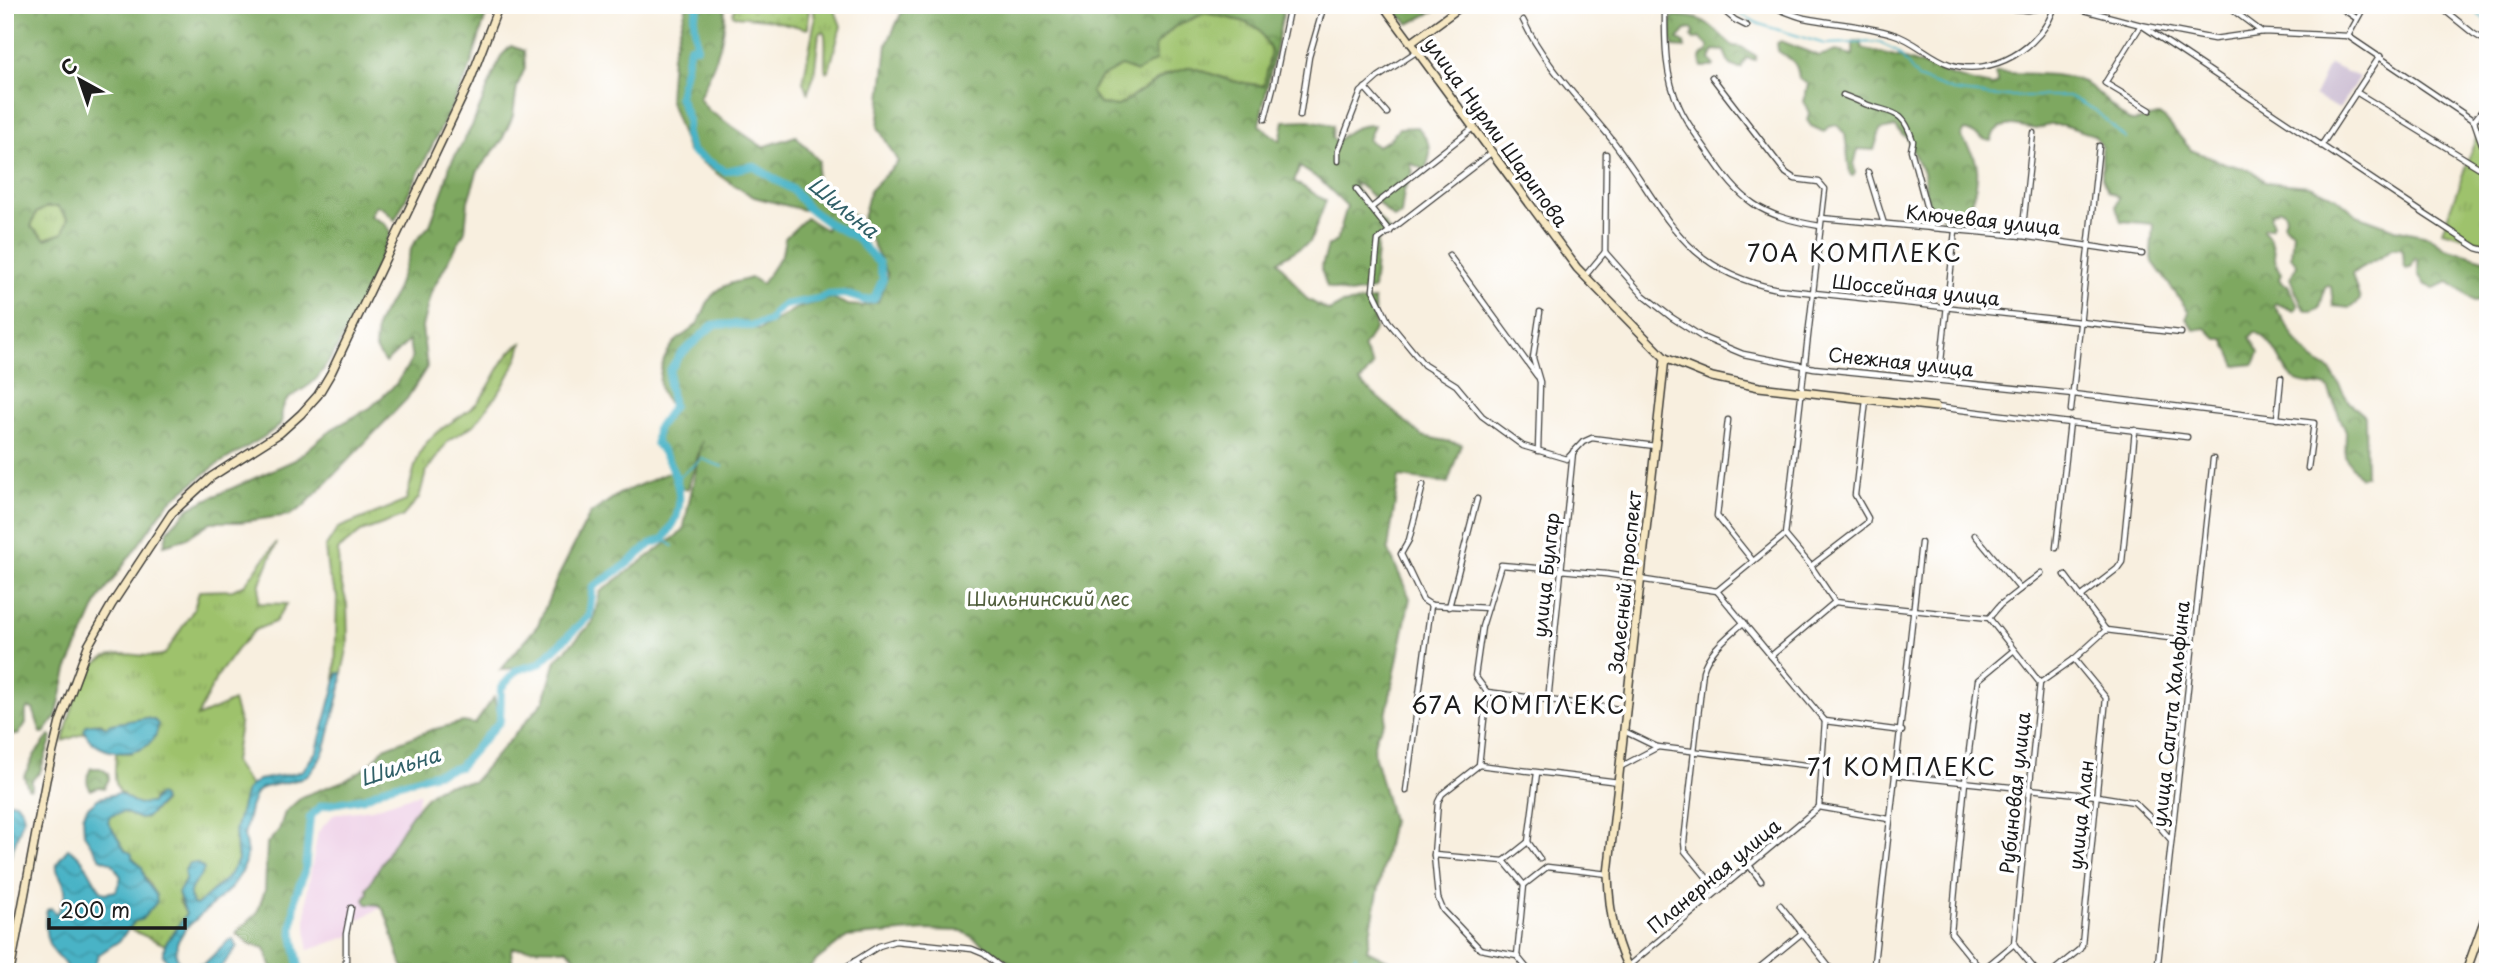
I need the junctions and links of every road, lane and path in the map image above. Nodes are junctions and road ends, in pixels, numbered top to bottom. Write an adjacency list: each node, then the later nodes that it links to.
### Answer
1 (499, 5): 155 (street)
2 (1290, 5): 34 (street)
3 (1324, 5): 33 (street)
4 (1383, 5): 23 (street, улица Нурми Шарипова)
5 (1463, 5): 23 (street)
6 (1665, 5): 50 (street)
7 (1717, 5): 19 (street)
8 (1769, 5): 15 (street)
9 (1972, 5): 15 (street)
10 (2064, 5): 15 (street); 18 (street)
11 (2226, 5): 20 (street)
12 (2337, 5): 16 (street)
13 (2365, 5): 16 (street)
14 (2438, 5): 22 (street)
15 (2055, 6)
16 (2356, 18): 21 (street)
17 (1523, 20): 61 (street, Шоссейная улица)
18 (2141, 25): 20 (street); 31 (street); 39 (street)
19 (1747, 26)
20 (2263, 32): 21 (street)
21 (2348, 36): 25 (street)
22 (2488, 42)
23 (1411, 43): 24 (street, улица Нурми Шарипова)
24 (1417, 51): 27 (street); 36 (street, улица Нурми Шарипова)
25 (2380, 55): 28 (street); 35 (street)
26 (1712, 78): 48 (street)
27 (1366, 88): 32 (street); 42 (street)
28 (2356, 92): 39 (street); 45 (street)
29 (1843, 95): 51 (street)
30 (2488, 103): 35 (street)
31 (2150, 110)
32 (1387, 113)
33 (1300, 116)
34 (1265, 120)
35 (2474, 121): 43 (street)
36 (1473, 128): 40 (street, улица Нурми Шарипова); 47 (street)
37 (2032, 133): 54 (street)
38 (2099, 146): 55 (street)
39 (2321, 146): 56 (street)
40 (1491, 153): 53 (street); 60 (street, улица Нурми Шарипова)
41 (1606, 154): 57 (street)
42 (1338, 161)
43 (2488, 161)
44 (1868, 172): 49 (street)
45 (2488, 173)
46 (1356, 189): 47 (street)
47 (1371, 208): 53 (street)
48 (1821, 216): 49 (street, Ключевая улица); 50 (street)
49 (1884, 224): 51 (street, Ключевая улица)
50 (1820, 226): 61 (street)
51 (1932, 228): 52 (street, Ключевая улица)
52 (1955, 231): 54 (street, Ключевая улица); 62 (street)
53 (1390, 232): 84 (street)
54 (2022, 236): 55 (street, Ключевая улица)
55 (2089, 246): 58 (street, Ключевая улица); 64 (street)
56 (2488, 251)
57 (1605, 252): 60 (street); 69 (street, Снежная улица)
58 (2141, 254)
59 (1449, 255): 66 (street)
60 (1584, 277): 68 (street, улица Нурми Шарипова)
61 (1813, 293): 62 (street, Шоссейная улица); 69 (street)
62 (1948, 307): 64 (street, Шоссейная улица); 72 (street)
63 (1540, 312): 67 (street)
64 (2080, 322): 65 (street, Шоссейная улица); 74 (street)
65 (2181, 333)
66 (1522, 353): 67 (street); 70 (street)
67 (1533, 358): 70 (street)
68 (1665, 358): 73 (street); 83 (street, Залесный проспект)
69 (1805, 366): 72 (street, Снежная улица); 73 (street)
70 (1537, 376): 84 (street)
71 (2281, 378): 78 (street)
72 (1939, 380): 74 (street, Снежная улица)
73 (1802, 393): 75 (street); 90 (street)
74 (2073, 394): 77 (street); 78 (street, Снежная улица)
75 (1866, 400): 76 (street); 95 (street)
76 (1936, 407): 80 (street)
77 (2071, 410)
78 (2277, 419): 87 (street, Снежная улица)
79 (1728, 420): 94 (street)
80 (2070, 422): 81 (street); 93 (street)
81 (2135, 430): 82 (street); 102 (street)
82 (2187, 437)
83 (1655, 446): 85 (street); 99 (street, Залесный проспект)
84 (1538, 451): 85 (street)
85 (1573, 453): 96 (street, улица Булгар)
86 (2213, 459): 111 (street, улица Сагита Хальфина)
87 (2308, 468)
88 (1423, 485): 104 (street)
89 (1477, 499): 105 (street)
90 (1785, 535): 94 (street); 95 (street)
91 (1975, 535): 100 (street)
92 (1921, 542): 107 (street)
93 (2056, 548)
94 (1753, 561): 101 (street)
95 (1811, 566): 103 (street)
96 (1560, 571): 99 (street); 106 (street); 117 (street, улица Булгар)
97 (2041, 573): 100 (street)
98 (2065, 575): 102 (street)
99 (1641, 580): 101 (street); 118 (street, Залесный проспект)
100 (2020, 589): 108 (street)
101 (1717, 591): 109 (street)
102 (2082, 596): 110 (street)
103 (1835, 602): 107 (street); 113 (street)
104 (1431, 605): 105 (street); 132 (street)
105 (1449, 607): 106 (street)
106 (1488, 608): 116 (street)
107 (1912, 610): 108 (street); 120 (street)
108 (1989, 618): 112 (street)
109 (1744, 622): 113 (street); 123 (street)
110 (2106, 629): 111 (street); 114 (street)
111 (2193, 641): 136 (street, улица Сагита Хальфина)
112 (2014, 650): 115 (street); 130 (street)
113 (1771, 656): 119 (street)
114 (2074, 659): 115 (street); 133 (street, улица Алан)
115 (2040, 683): 131 (street, Рубиновая улица)
116 (1487, 692): 117 (street); 124 (street)
117 (1548, 701): 118 (street)
118 (1628, 710): 121 (street, Залесный проспект)
119 (1825, 722): 120 (street); 126 (street)
120 (1902, 731): 128 (street)
121 (1626, 732): 122 (street); 125 (street, Залесный проспект)
122 (1658, 747): 123 (street); 125 (street)
123 (1694, 751): 126 (street); 145 (street)
124 (1479, 765): 127 (street); 138 (street)
125 (1622, 766): 129 (street, Залесный проспект)
126 (1822, 767): 134 (street)
127 (1537, 774): 129 (street); 137 (street)
128 (1895, 775): 130 (street); 135 (street)
129 (1620, 782): 142 (street, Залесный проспект)
130 (1965, 782): 131 (street); 154 (street)
131 (2030, 789): 133 (street); 150 (street, Рубиновая улица)
132 (1406, 790)
133 (2097, 796): 136 (street); 165 (street, улица Алан)
134 (1818, 807): 135 (street); 141 (street, Планерная улица)
135 (1889, 819): 163 (street)
136 (2171, 841): 166 (street, улица Сагита Хальфина)
137 (1528, 842): 139 (street); 140 (street)
138 (1434, 855): 140 (street); 151 (street)
139 (1541, 859)
140 (1504, 861): 144 (street)
141 (1748, 864): 143 (street); 145 (street, Планерная улица)
142 (1608, 874): 144 (street); 153 (street, Залесный проспект)
143 (1761, 881)
144 (1524, 885): 151 (street)
145 (1717, 891): 153 (street, Планерная улица)
146 (1780, 905): 149 (street)
147 (351, 908): 156 (street)
148 (2488, 910): 167 (street)
149 (1802, 933): 161 (street); 162 (street)
150 (2014, 944): 154 (street); 164 (street)
151 (1517, 956): 160 (street)
152 (855, 961): 157 (street); 158 (street); 159 (street)
153 (1626, 970)
154 (1981, 971)
155 (10, 972)
156 (346, 972)
157 (838, 972)
158 (862, 972)
159 (1007, 972)
160 (1530, 972)
161 (1755, 972)
162 (1833, 972)
163 (1873, 972)
164 (2037, 972)
165 (2052, 972)
166 (2157, 972)
167 (2466, 972)

